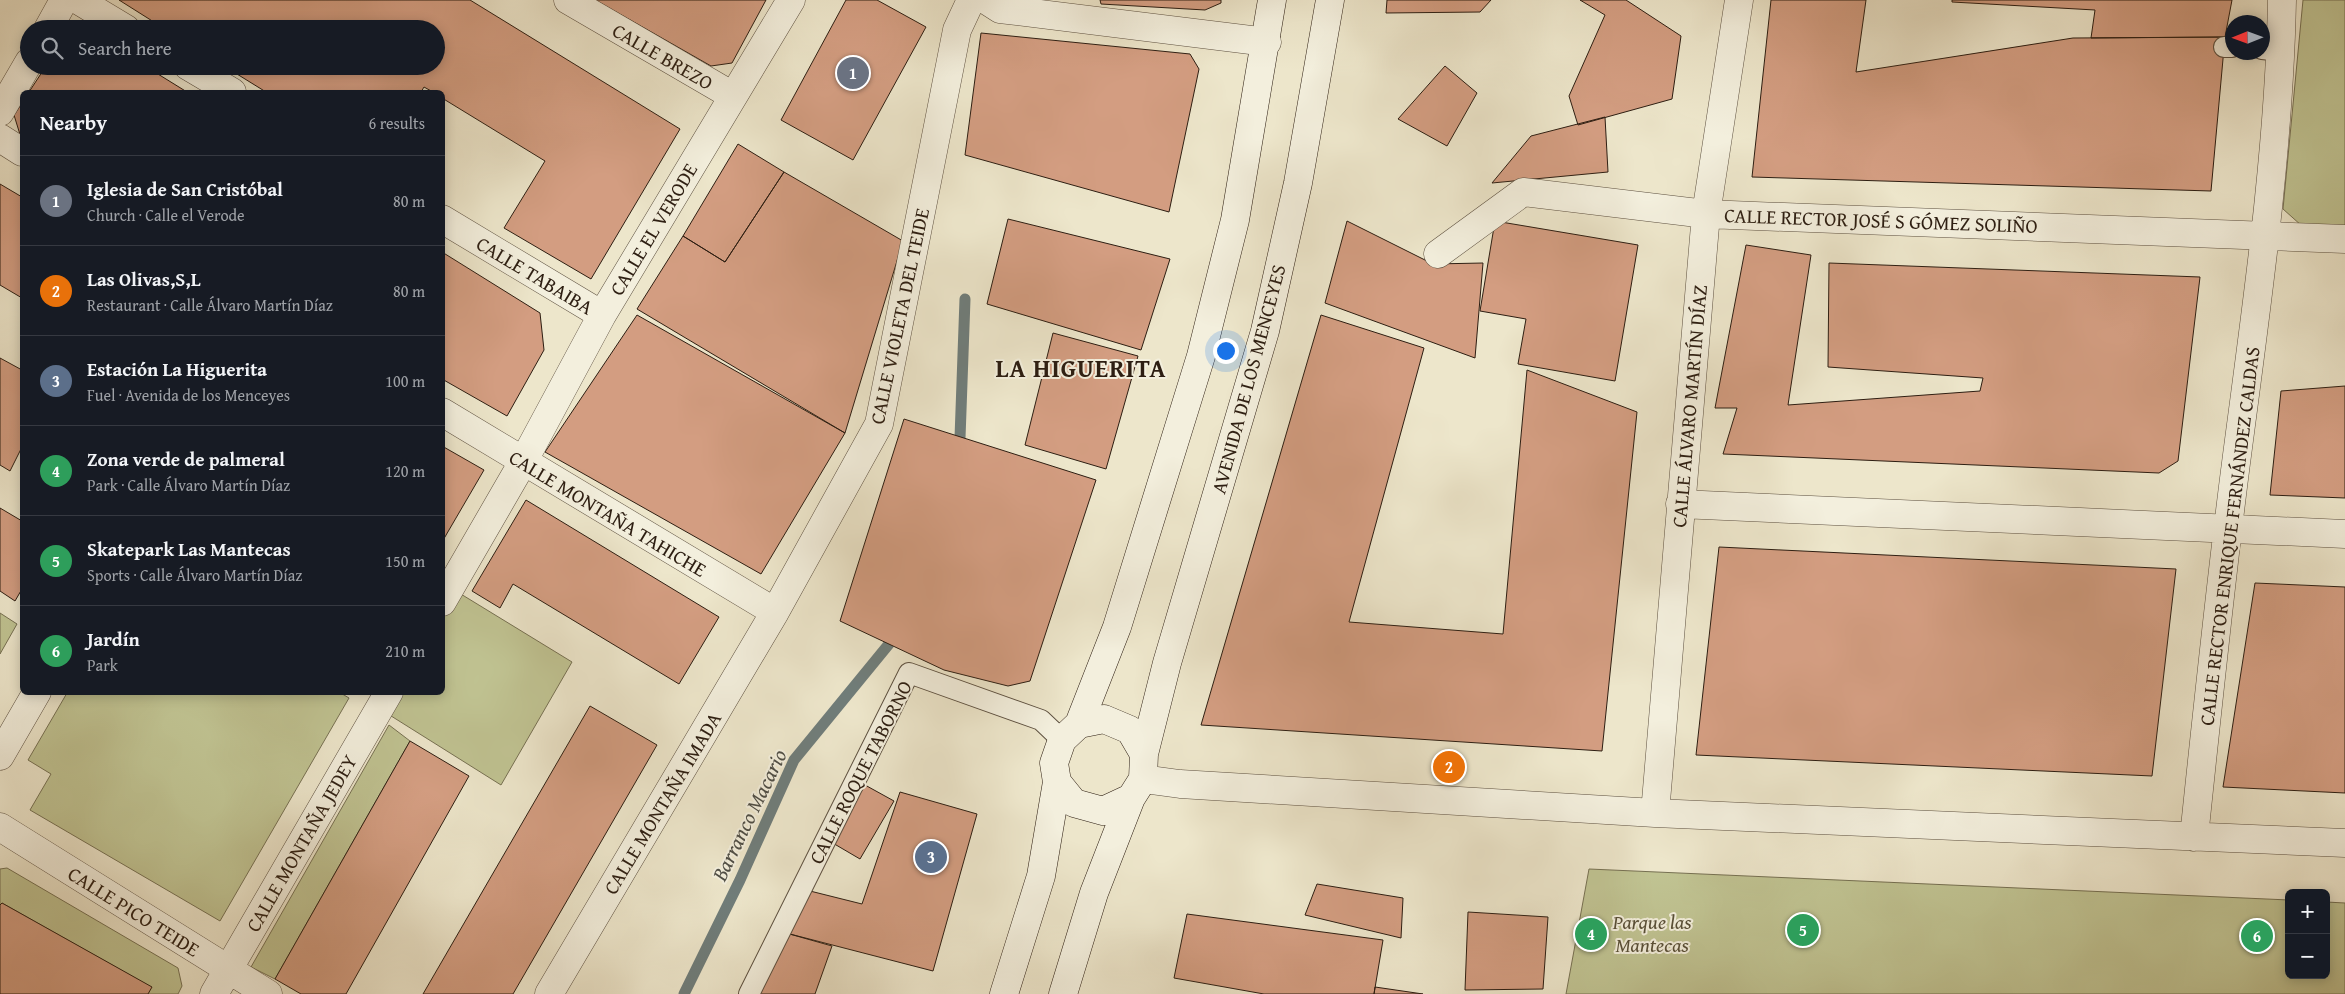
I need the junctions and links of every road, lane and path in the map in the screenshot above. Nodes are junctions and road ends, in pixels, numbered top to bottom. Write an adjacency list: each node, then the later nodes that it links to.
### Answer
1 (64, 0): 11 (street)
2 (78, 0): 12 (street)
3 (568, 0): 18 (street, CALLE BREZO)
4 (791, 0): 18 (street, CALLE EL VERODE)
5 (971, 0): 34 (street, CALLE VIOLETA DEL TEIDE)
6 (986, 0): 13 (street)
7 (1272, 0): 13 (street)
8 (1330, 0): 39 (street, AVENIDA DE LOS MENCEYES)
9 (1739, 0): 22 (street, CALLE ÁLVARO MARTÍN DÍAZ)
10 (2282, 0): 14 (street, CALLE RECTOR ENRIQUE FERNÁNDEZ CALDAS)
11 (53, 20)
12 (111, 20)
13 (1266, 42): 37 (street)
14 (2272, 50): 24 (street, CALLE RECTOR ENRIQUE FERNÁNDEZ CALDAS)
15 (21, 75): 19 (street)
16 (203, 75): 17 (street)
17 (229, 90)
18 (733, 96): 27 (street, CALLE EL VERODE)
19 (0, 112)
20 (0, 138): 21 (street)
21 (20, 151)
22 (1706, 214): 24 (street, CALLE RECTOR JOSÉ S GÓMEZ SOLIÑO); 26 (street, CALLE RECTOR JOSÉ S GÓMEZ SOLIÑO); 30 (street, CALLE ÁLVARO MARTÍN DÍAZ)
23 (445, 221): 27 (street, CALLE TABAIBA)
24 (2265, 235): 25 (street, CALLE RECTOR JOSÉ S GÓMEZ SOLIÑO); 31 (street, CALLE RECTOR ENRIQUE FERNÁNDEZ CALDAS)
25 (2345, 239)
26 (1438, 254)
27 (602, 315): 29 (street, CALLE EL VERODE)
28 (445, 414): 29 (street, CALLE MONTAÑA TAHICHE)
29 (523, 462): 33 (street); 34 (street, CALLE MONTAÑA TAHICHE)
30 (1680, 504): 31 (street); 41 (street, CALLE ÁLVARO MARTÍN DÍAZ)
31 (2227, 530): 32 (street); 43 (street, CALLE RECTOR ENRIQUE FERNÁNDEZ CALDAS)
32 (2345, 534)
33 (445, 597)
34 (775, 612): 48 (street, CALLE MONTAÑA IMADA)
35 (35, 695): 38 (street)
36 (387, 695): 45 (street, CALLE MONTAÑA JEDEY)
37 (1070, 732): 39 (street); 40 (street); 49 (lane, CALLE ROQUE TABORNO)
38 (0, 756)
39 (1140, 777): 40 (street); 41 (street); 51 (street, AVENIDA DE LOS MENCEYES)
40 (1057, 782): 50 (street)
41 (1655, 813): 43 (street)
42 (0, 827): 45 (street, CALLE PICO TEIDE)
43 (2194, 837): 44 (street)
44 (2345, 843)
45 (228, 969): 46 (street, CALLE MONTAÑA JEDEY); 47 (street, CALLE PICO TEIDE)
46 (214, 994)
47 (268, 994)
48 (549, 994)
49 (749, 994)
50 (1004, 994)
51 (1063, 994)

